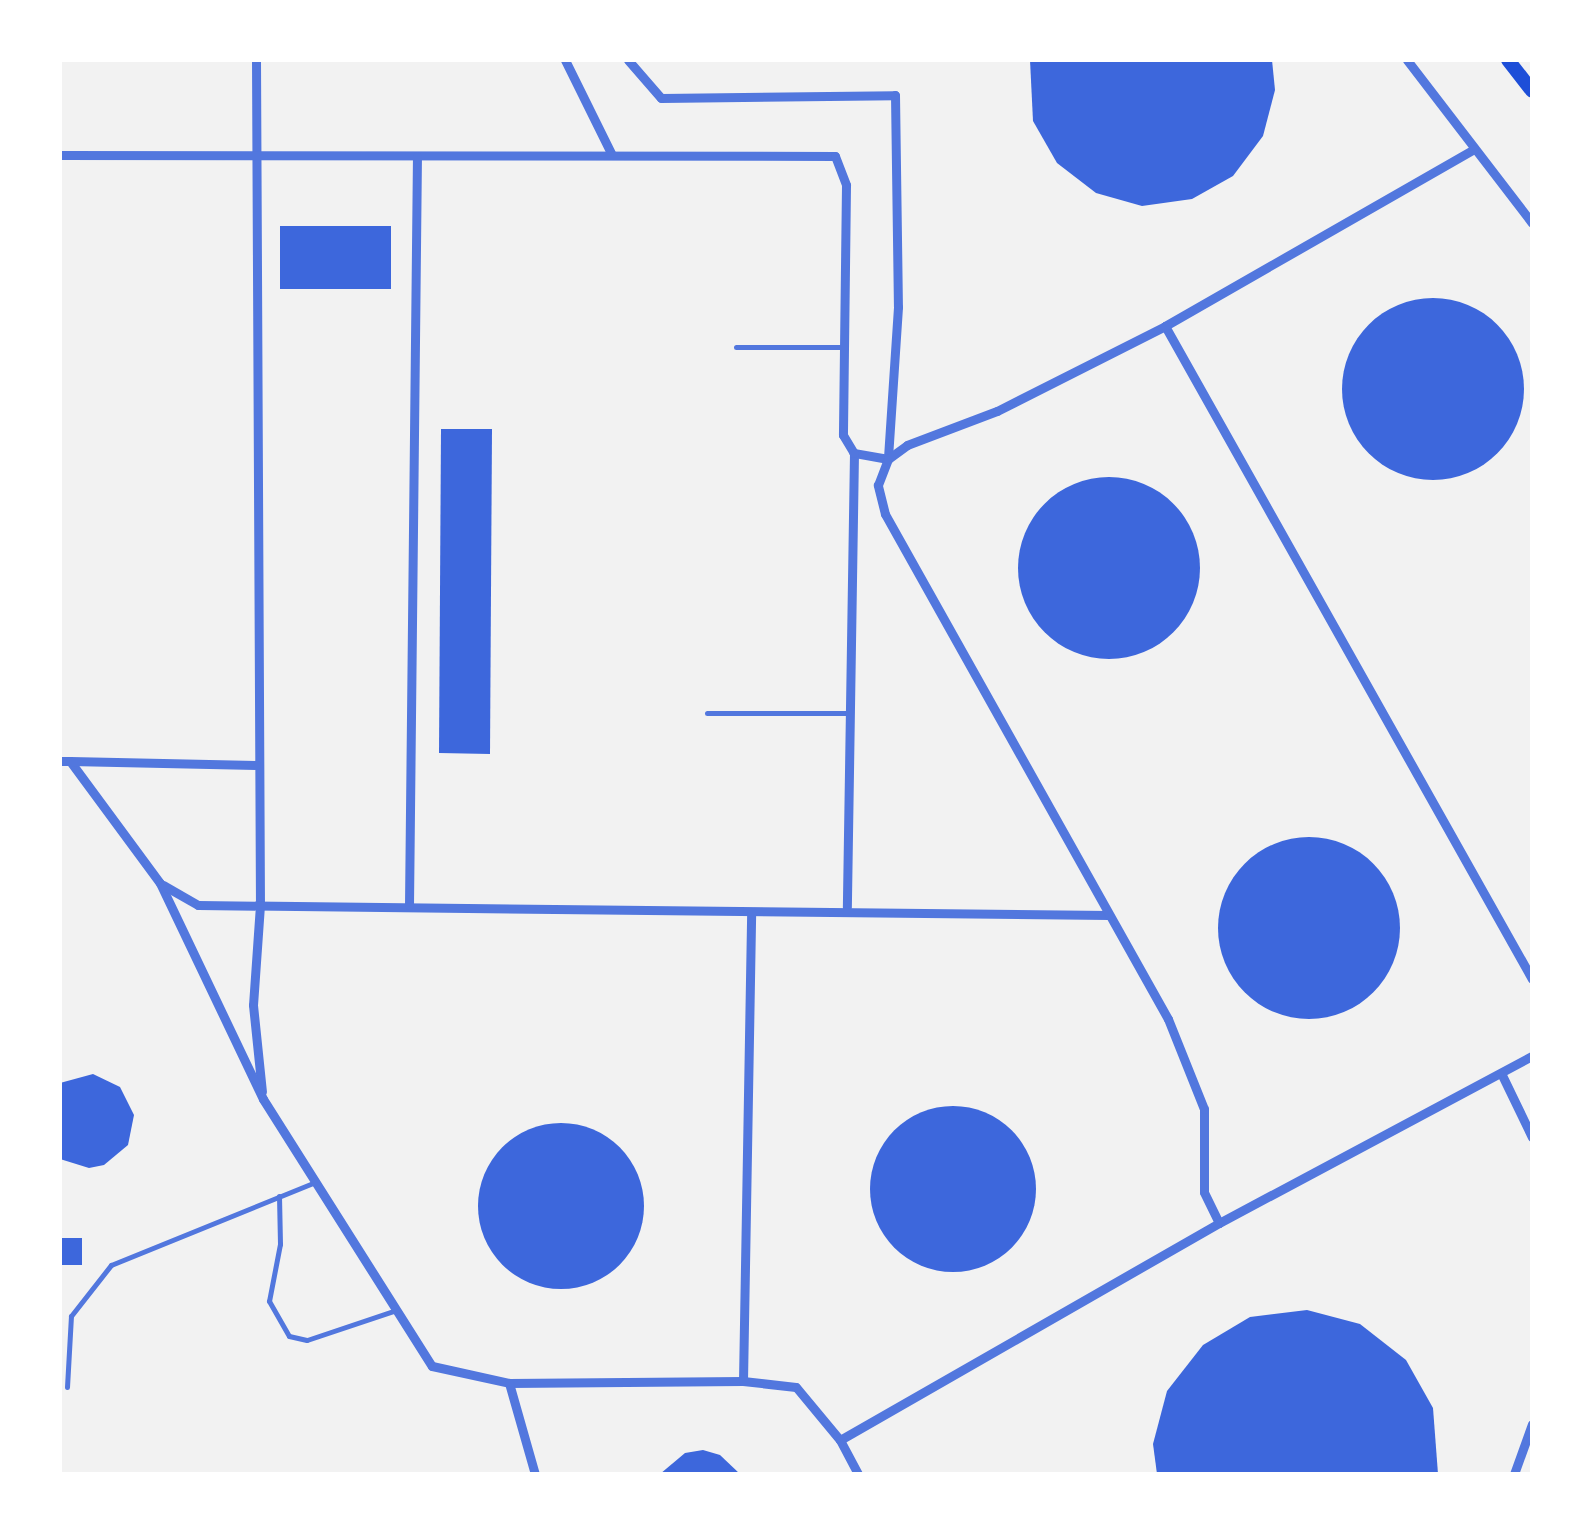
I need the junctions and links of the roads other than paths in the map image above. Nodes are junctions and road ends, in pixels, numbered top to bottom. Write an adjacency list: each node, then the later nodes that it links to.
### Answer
1 (256, 60): 11 (street)
2 (565, 60): 9 (street)
3 (628, 60): 17 (street)
4 (1407, 60): 7 (street)
5 (1508, 60): 6 (main road)
6 (1532, 91)
7 (1474, 149): 12 (street); 13 (street)
8 (60, 155): 11 (street)
9 (612, 155): 10 (street); 15 (street)
10 (418, 156): 11 (street); 24 (street)
11 (256, 157): 21 (street)
12 (1532, 223)
13 (1165, 326): 17 (street); 28 (street)
14 (736, 348): 15 (lane)
15 (844, 348): 16 (street)
16 (854, 453): 17 (street); 19 (street)
17 (888, 460): 27 (street)
18 (707, 712): 19 (lane)
19 (850, 713): 25 (street)
20 (65, 761): 21 (street); 22 (street)
21 (256, 766): 23 (street)
22 (160, 883): 23 (street); 31 (street)
23 (260, 905): 24 (street); 31 (street)
24 (409, 905): 26 (street)
25 (847, 908): 26 (street); 27 (street)
26 (751, 912): 37 (street)
27 (1109, 915): 35 (street)
28 (1532, 979)
29 (1532, 1056): 30 (street)
30 (1501, 1073): 32 (street); 35 (street)
31 (263, 1099): 33 (street)
32 (1532, 1137)
33 (316, 1182): 34 (lane); 36 (street)
34 (280, 1196): 36 (lane); 39 (lane)
35 (1218, 1223): 41 (street)
36 (396, 1310): 38 (street)
37 (743, 1381): 38 (street); 41 (street)
38 (509, 1383): 42 (street)
39 (66, 1387)
40 (1532, 1424): 44 (street)
41 (840, 1440): 43 (street)
42 (535, 1474)
43 (858, 1474)
44 (1514, 1474)

